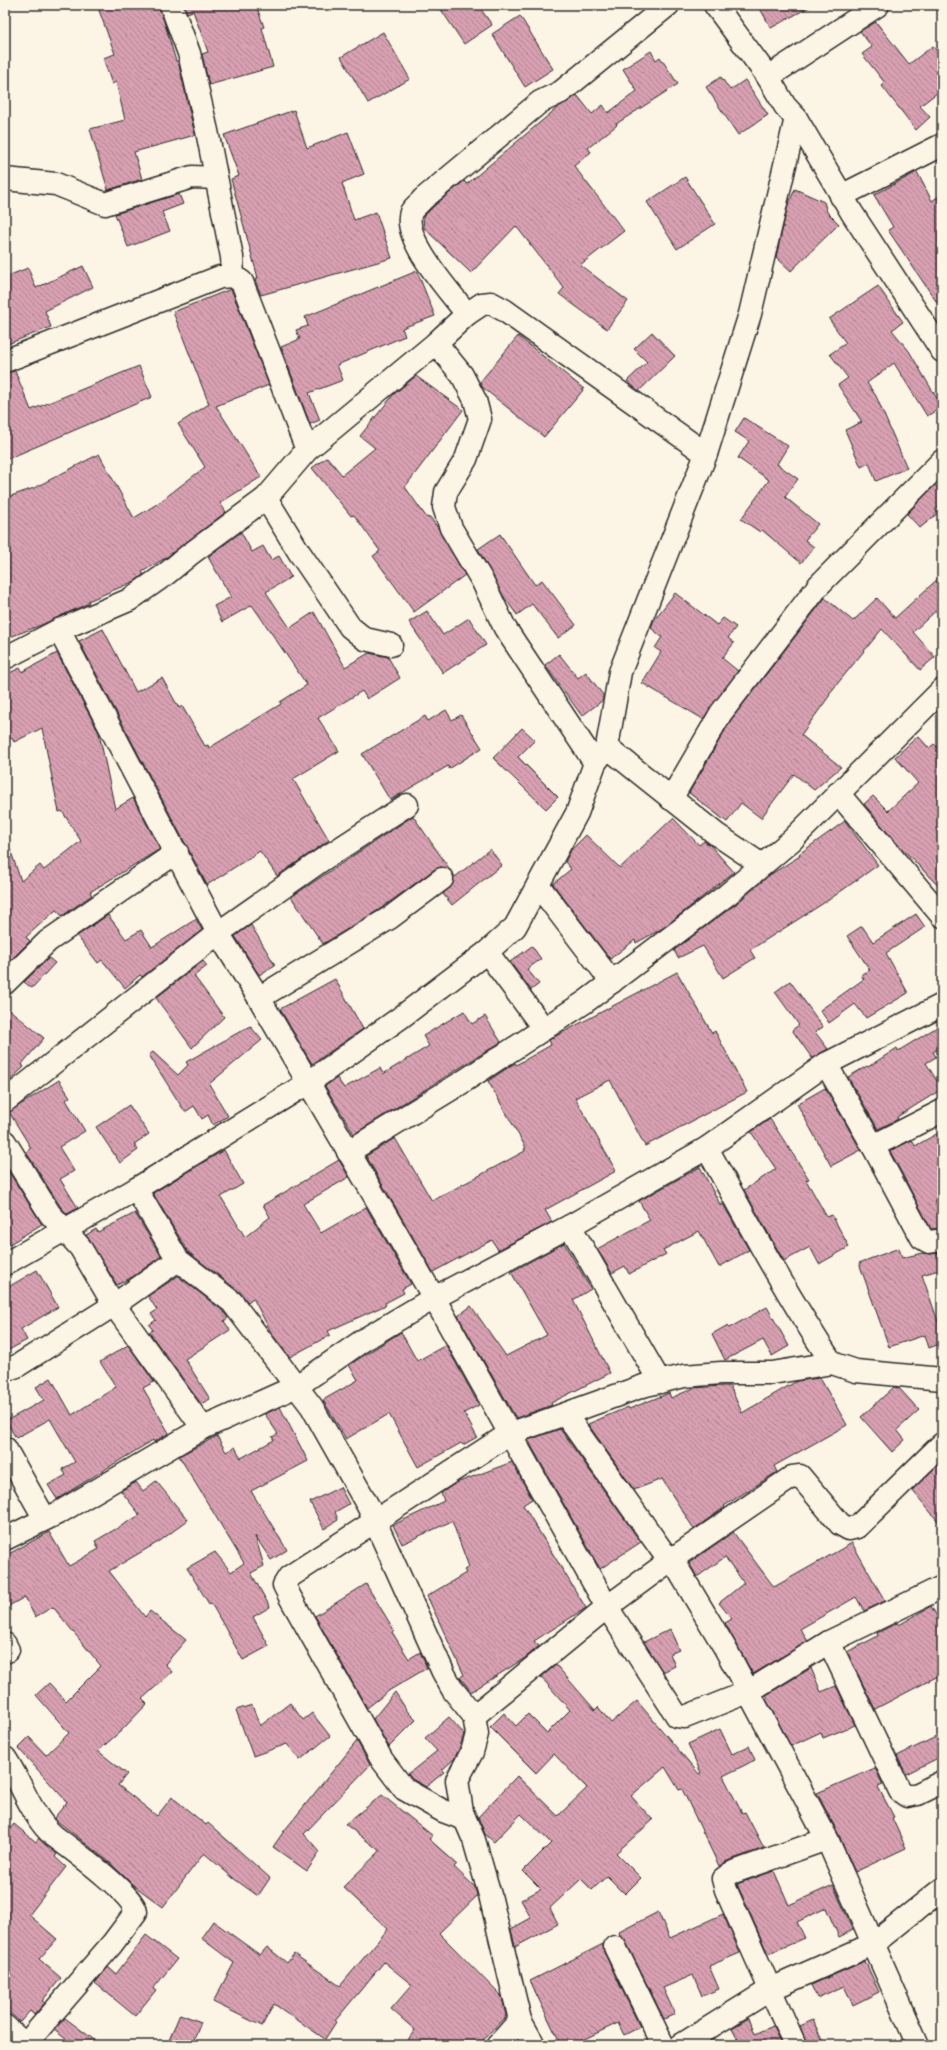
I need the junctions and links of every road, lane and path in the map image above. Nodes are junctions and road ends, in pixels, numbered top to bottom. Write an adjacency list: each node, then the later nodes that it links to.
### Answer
1 (171, 5): 8 (street)
2 (668, 5): 12 (street)
3 (715, 5): 5 (street)
4 (878, 5): 5 (street)
5 (768, 77): 6 (street)
6 (796, 118): 10 (street); 17 (street)
7 (942, 145): 10 (street)
8 (216, 178): 9 (street); 11 (street)
9 (5, 179)
10 (842, 196): 14 (street)
11 (233, 276): 15 (street); 16 (street)
12 (467, 314): 13 (street); 17 (street)
13 (436, 343): 16 (street); 24 (street)
14 (942, 351)
15 (5, 361)
16 (307, 450): 19 (street)
17 (706, 454): 24 (street)
18 (942, 462): 26 (street)
19 (266, 498): 20 (street); 21 (street)
20 (59, 630): 22 (street); 28 (street)
21 (391, 645)
22 (5, 658)
23 (942, 690): 25 (street)
24 (601, 755): 26 (street); 31 (street)
25 (838, 793): 29 (street); 32 (street)
26 (671, 799): 29 (street)
27 (407, 805): 33 (street)
28 (177, 852): 33 (street); 36 (street)
29 (762, 865): 35 (street)
30 (442, 879): 37 (street)
31 (538, 885): 34 (street); 35 (street)
32 (942, 916)
33 (218, 933): 37 (street); 42 (street)
34 (487, 952): 39 (street); 41 (street)
35 (612, 982): 39 (street)
36 (5, 983)
37 (259, 998): 41 (street)
38 (942, 1005): 40 (street)
39 (544, 1029): 47 (street)
40 (826, 1064): 45 (street); 46 (street)
41 (308, 1082): 47 (street); 48 (street)
42 (5, 1101)
43 (942, 1111): 45 (street)
44 (5, 1142): 50 (street)
45 (873, 1146): 51 (street)
46 (707, 1148): 49 (street); 56 (street)
47 (348, 1152): 54 (street)
48 (136, 1189): 50 (street); 52 (street)
49 (570, 1226): 54 (street); 59 (street)
50 (63, 1230): 53 (street); 55 (street)
51 (942, 1240)
52 (178, 1260): 55 (street); 60 (street)
53 (5, 1264)
54 (434, 1298): 60 (street); 63 (street)
55 (114, 1305): 57 (street); 62 (street)
56 (832, 1363): 58 (street); 59 (street)
57 (5, 1370)
58 (942, 1379)
59 (660, 1382): 61 (street)
60 (297, 1386): 62 (street); 67 (street)
61 (566, 1415): 63 (street); 69 (street)
62 (203, 1428): 66 (street)
63 (509, 1434): 67 (street); 71 (street)
64 (942, 1444): 69 (street)
65 (5, 1448): 66 (street)
66 (46, 1519): 68 (street)
67 (374, 1520): 76 (street); 79 (street)
68 (5, 1539)
69 (672, 1559): 71 (street); 75 (street)
70 (942, 1588): 72 (street)
71 (607, 1607): 75 (street); 76 (street)
72 (829, 1642): 75 (street); 78 (street)
73 (5, 1644): 74 (street)
74 (5, 1652)
75 (748, 1692): 80 (street)
76 (474, 1716): 79 (street)
77 (5, 1758): 87 (street)
78 (942, 1782)
79 (462, 1812): 85 (street)
80 (827, 1839): 82 (street); 84 (street)
81 (942, 1889): 82 (street)
82 (873, 1944): 84 (street); 93 (street)
83 (615, 1947): 90 (street)
84 (771, 1989): 91 (street); 92 (street)
85 (520, 2020): 88 (street); 89 (street)
86 (5, 2026): 87 (street)
87 (25, 2045)
88 (498, 2045)
89 (534, 2045)
90 (663, 2045)
91 (681, 2045)
92 (795, 2045)
93 (918, 2045)

